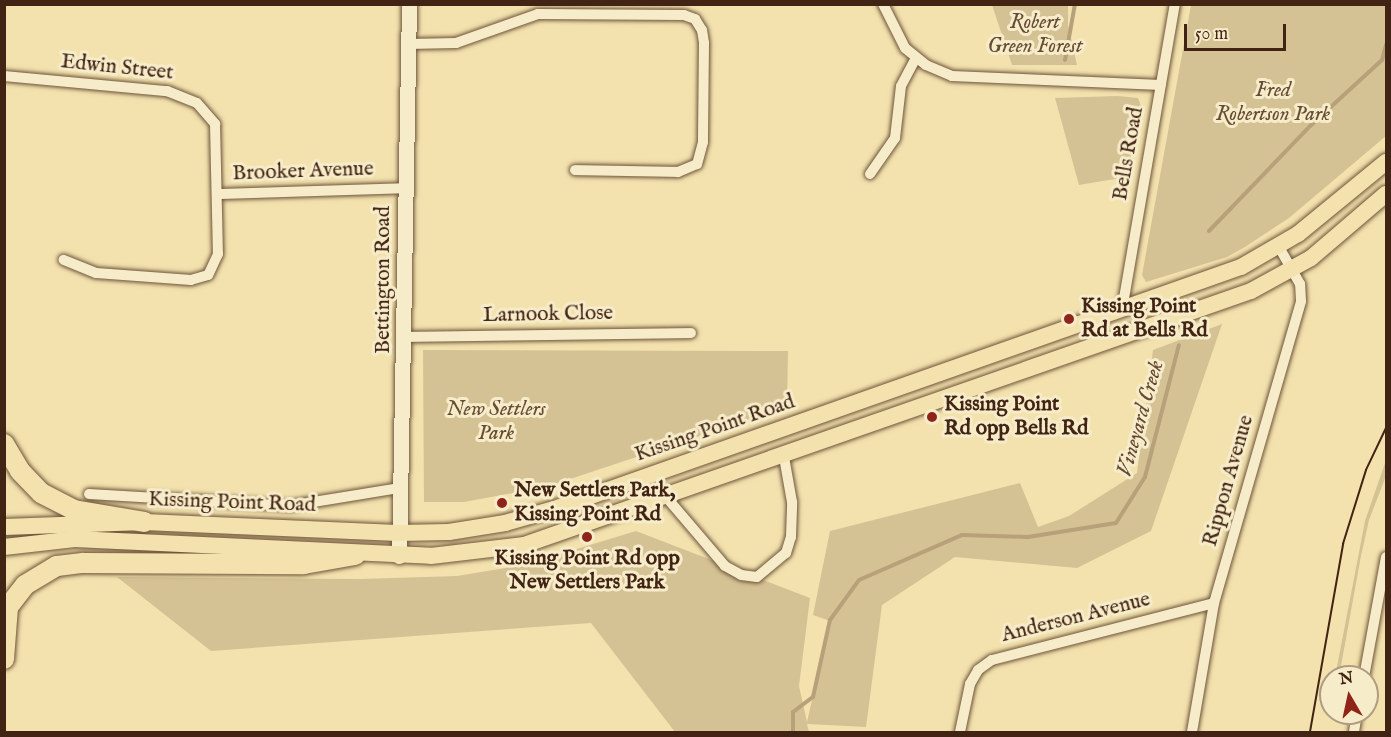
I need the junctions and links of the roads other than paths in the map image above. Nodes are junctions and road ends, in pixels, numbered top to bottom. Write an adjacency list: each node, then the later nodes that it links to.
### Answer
1 (409, 4): 4 (main road, Bettington Road)
2 (883, 4): 5 (street)
3 (1175, 4): 7 (street, Bells Road)
4 (408, 44): 9 (street); 11 (main road, Bettington Road)
5 (915, 58): 7 (street); 10 (street)
6 (4, 76): 12 (street, Edwin Street)
7 (1161, 85): 17 (street, Bells Road)
8 (1386, 162): 14 (main road, Kissing Point Road)
9 (575, 170)
10 (870, 174)
11 (406, 188): 12 (street, Brooker Avenue); 19 (main road, Bettington Road)
12 (218, 194): 15 (street, Brooker Avenue)
13 (1386, 194): 16 (main road, Kissing Point Road)
14 (1279, 247): 16 (street, Rippon Avenue); 17 (main road, Kissing Point Road)
15 (63, 260)
16 (1293, 270): 21 (main road, Kissing Point Road); 32 (street, Rippon Avenue)
17 (1122, 310): 27 (main road, Kissing Point Road)
18 (691, 333): 19 (street, Larnook Close)
19 (405, 337): 22 (main road, Bettington Road)
20 (4, 444): 25 (highway)
21 (784, 457): 24 (main road, Kissing Point Road); 24 (street)
22 (399, 488): 23 (street); 27 (main road, Bettington Road)
23 (89, 494)
24 (667, 498): 30 (main road, Kissing Point Road)
25 (144, 522): 26 (main road, Kissing Point Road); 27 (main road, Kissing Point Road)
26 (4, 527)
27 (398, 533): 30 (main road, Bettington Road)
28 (4, 547): 29 (main road, Kissing Point Road)
29 (355, 555): 30 (main road, Kissing Point Road); 33 (highway)
30 (399, 556)
31 (1386, 560): 34 (street)
32 (1214, 603): 35 (street, Anderson Avenue); 36 (street, Rippon Avenue)
33 (4, 659)
34 (1366, 665)
35 (960, 732)
36 (1192, 732)

